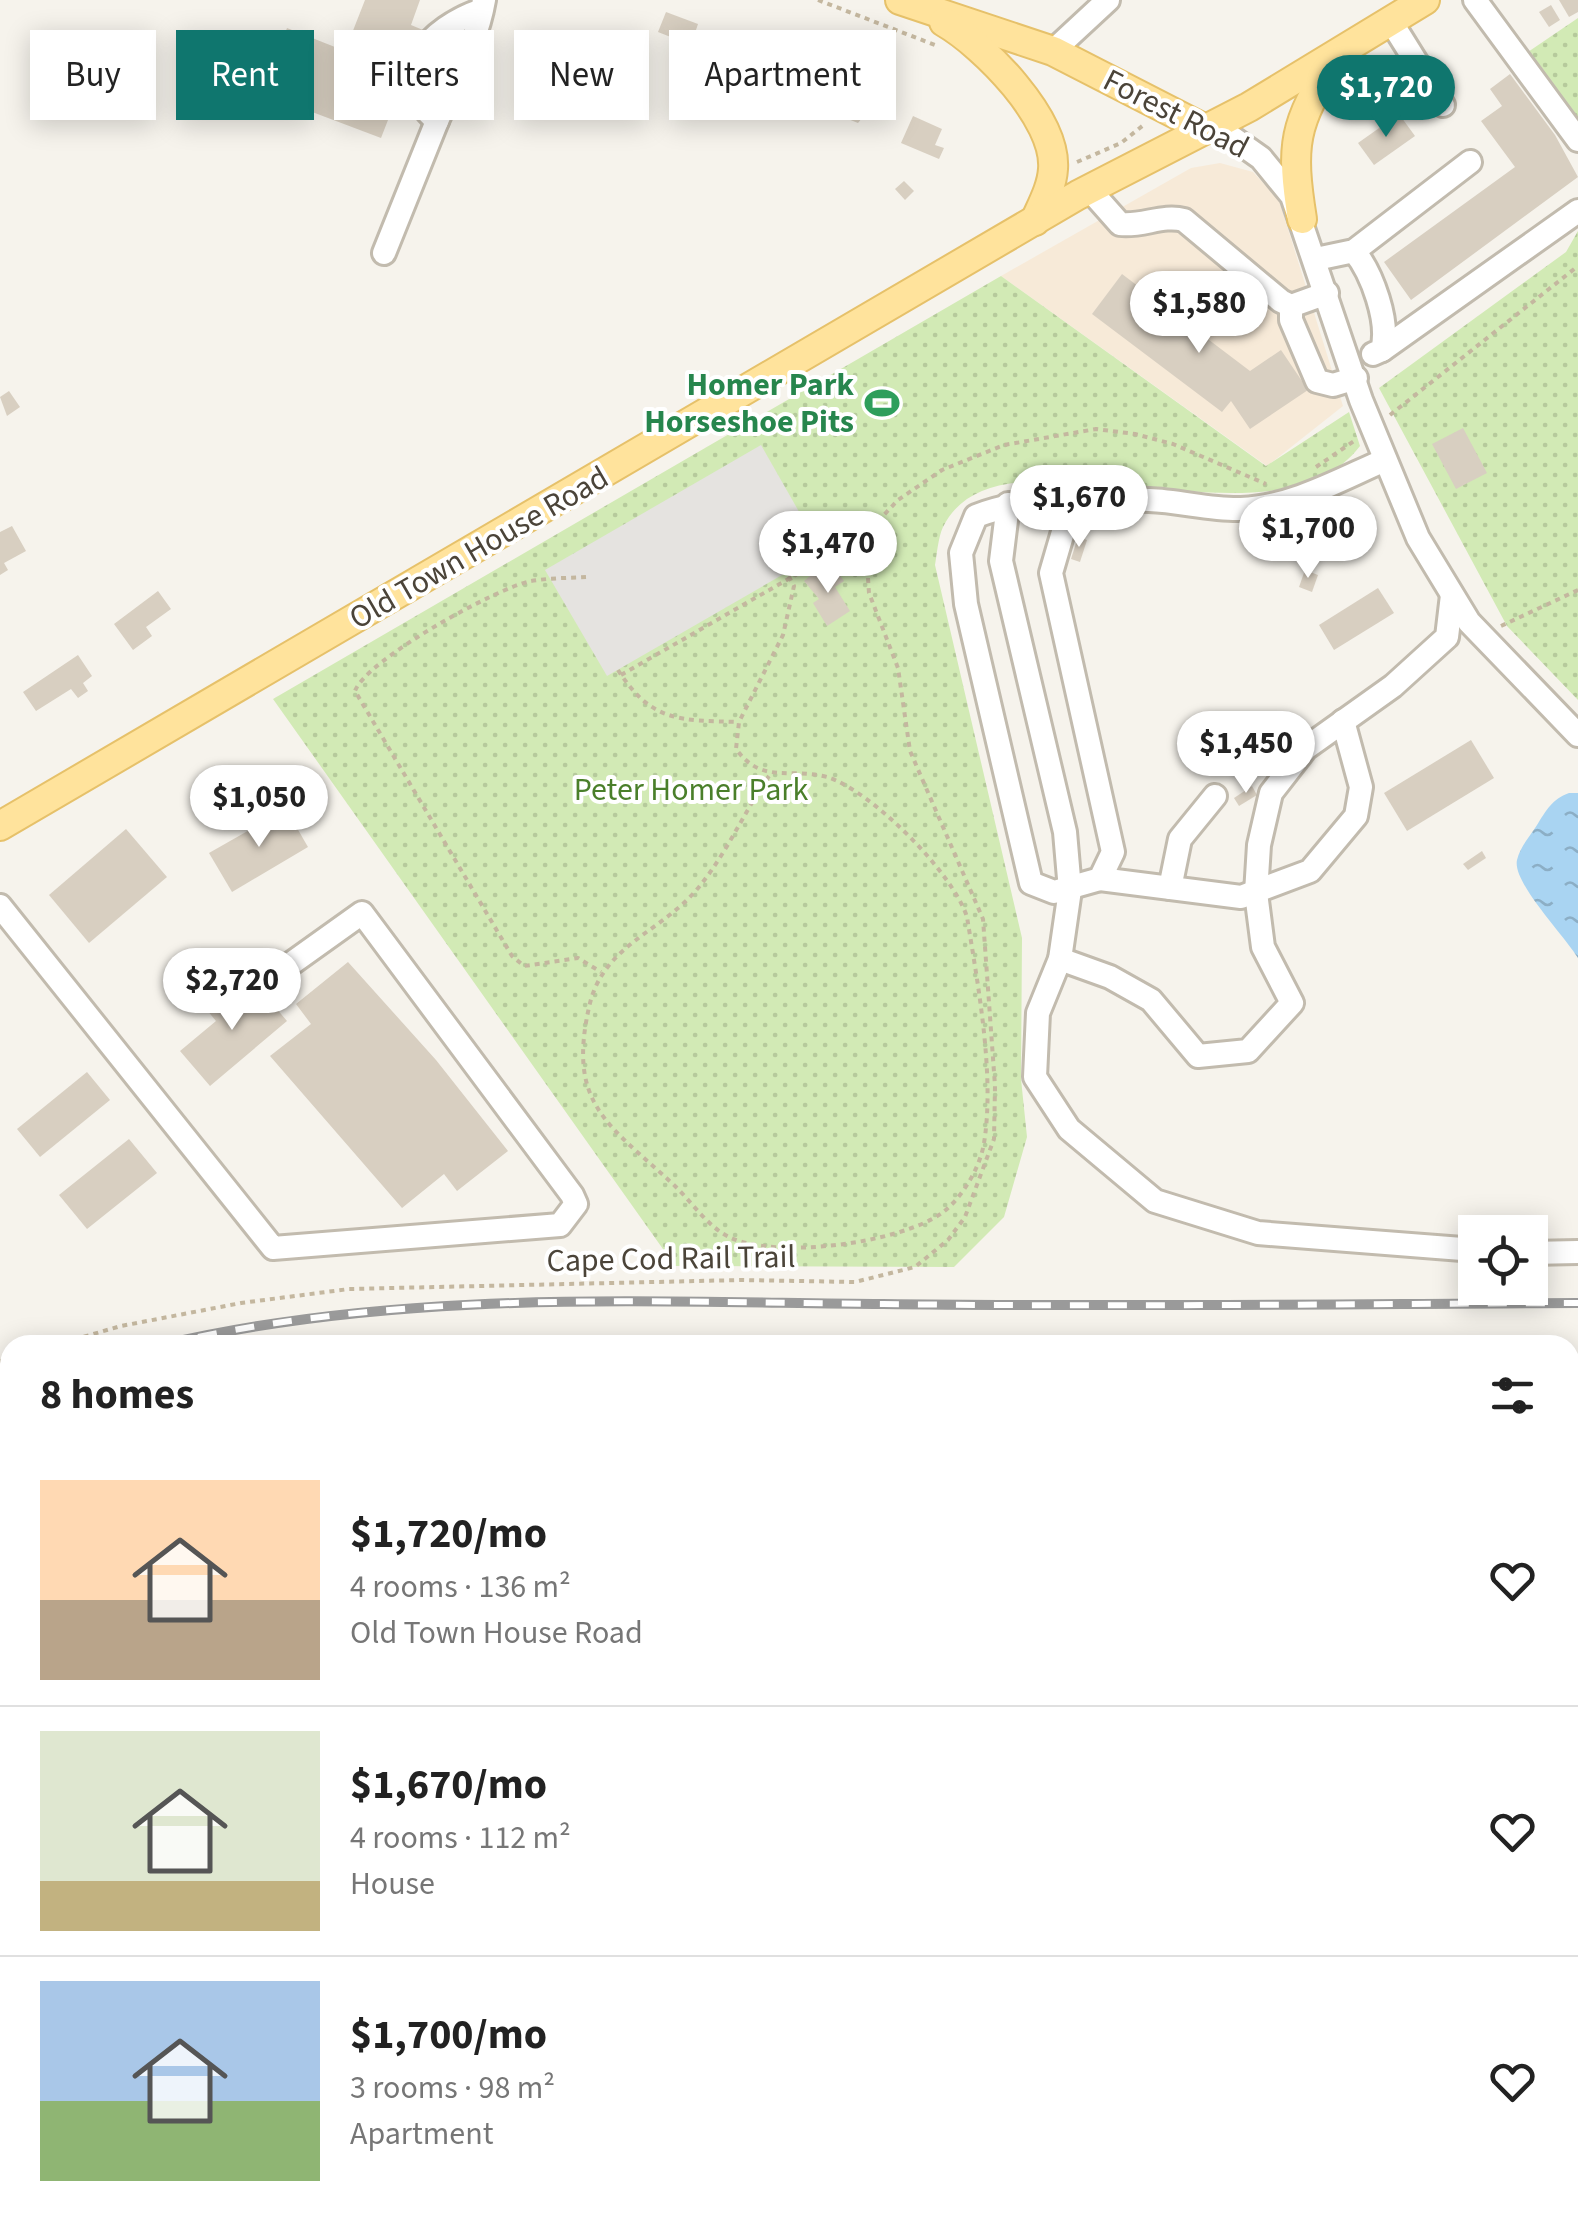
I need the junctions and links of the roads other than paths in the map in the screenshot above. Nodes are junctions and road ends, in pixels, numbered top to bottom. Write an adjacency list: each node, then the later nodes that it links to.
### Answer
1 (1108, 0): 7 (street)
2 (1425, 0): 6 (main road, Old Town House Road)
3 (1474, 0): 12 (street)
4 (908, 3): 7 (main road, Forest Road); 17 (main road)
5 (483, 5): 10 (street); 10 (street)
6 (1390, 20): 8 (main road, Old Town House Road); 9 (street)
7 (1053, 50): 11 (main road, Forest Road)
8 (1338, 54): 11 (main road, Old Town House Road); 16 (main road)
9 (1443, 104)
10 (436, 121): 19 (street)
11 (1204, 130): 14 (main road, Old Town House Road); 16 (street, Forest Road)
12 (1578, 140)
13 (1470, 162): 18 (street)
14 (1089, 190): 17 (main road, Old Town House Road); 22 (street)
15 (1578, 211): 23 (street)
16 (1302, 219): 20 (street, Forest Road)
17 (1035, 221): 34 (main road, Old Town House Road)
18 (1354, 251): 20 (street); 23 (street)
19 (384, 254)
20 (1316, 259): 21 (street, Forest Road)
21 (1327, 293): 22 (street); 24 (street, Forest Road)
22 (1291, 306): 24 (street)
23 (1382, 350): 24 (street)
24 (1356, 379): 25 (street, Forest Road)
25 (1384, 460): 26 (street); 28 (street, Forest Road)
26 (1072, 501): 27 (street); 35 (street)
27 (1008, 504): 37 (street); 37 (street)
28 (1452, 596): 29 (street); 30 (street, Forest Road)
29 (1344, 721): 31 (street); 38 (street)
30 (1578, 735)
31 (1306, 748): 32 (street); 38 (street)
32 (1270, 766)
33 (1216, 796): 36 (street)
34 (0, 826)
35 (1100, 879): 36 (street); 37 (street)
36 (1170, 888): 38 (street)
37 (1070, 890): 40 (street)
38 (1256, 893): 40 (street)
39 (0, 906): 41 (street)
40 (1060, 958): 42 (street)
41 (278, 973)
42 (1458, 1249)
43 (1578, 1252): 44 (street)
44 (1548, 1253)
45 (0, 2072): 46 (street)
46 (0, 2124)

